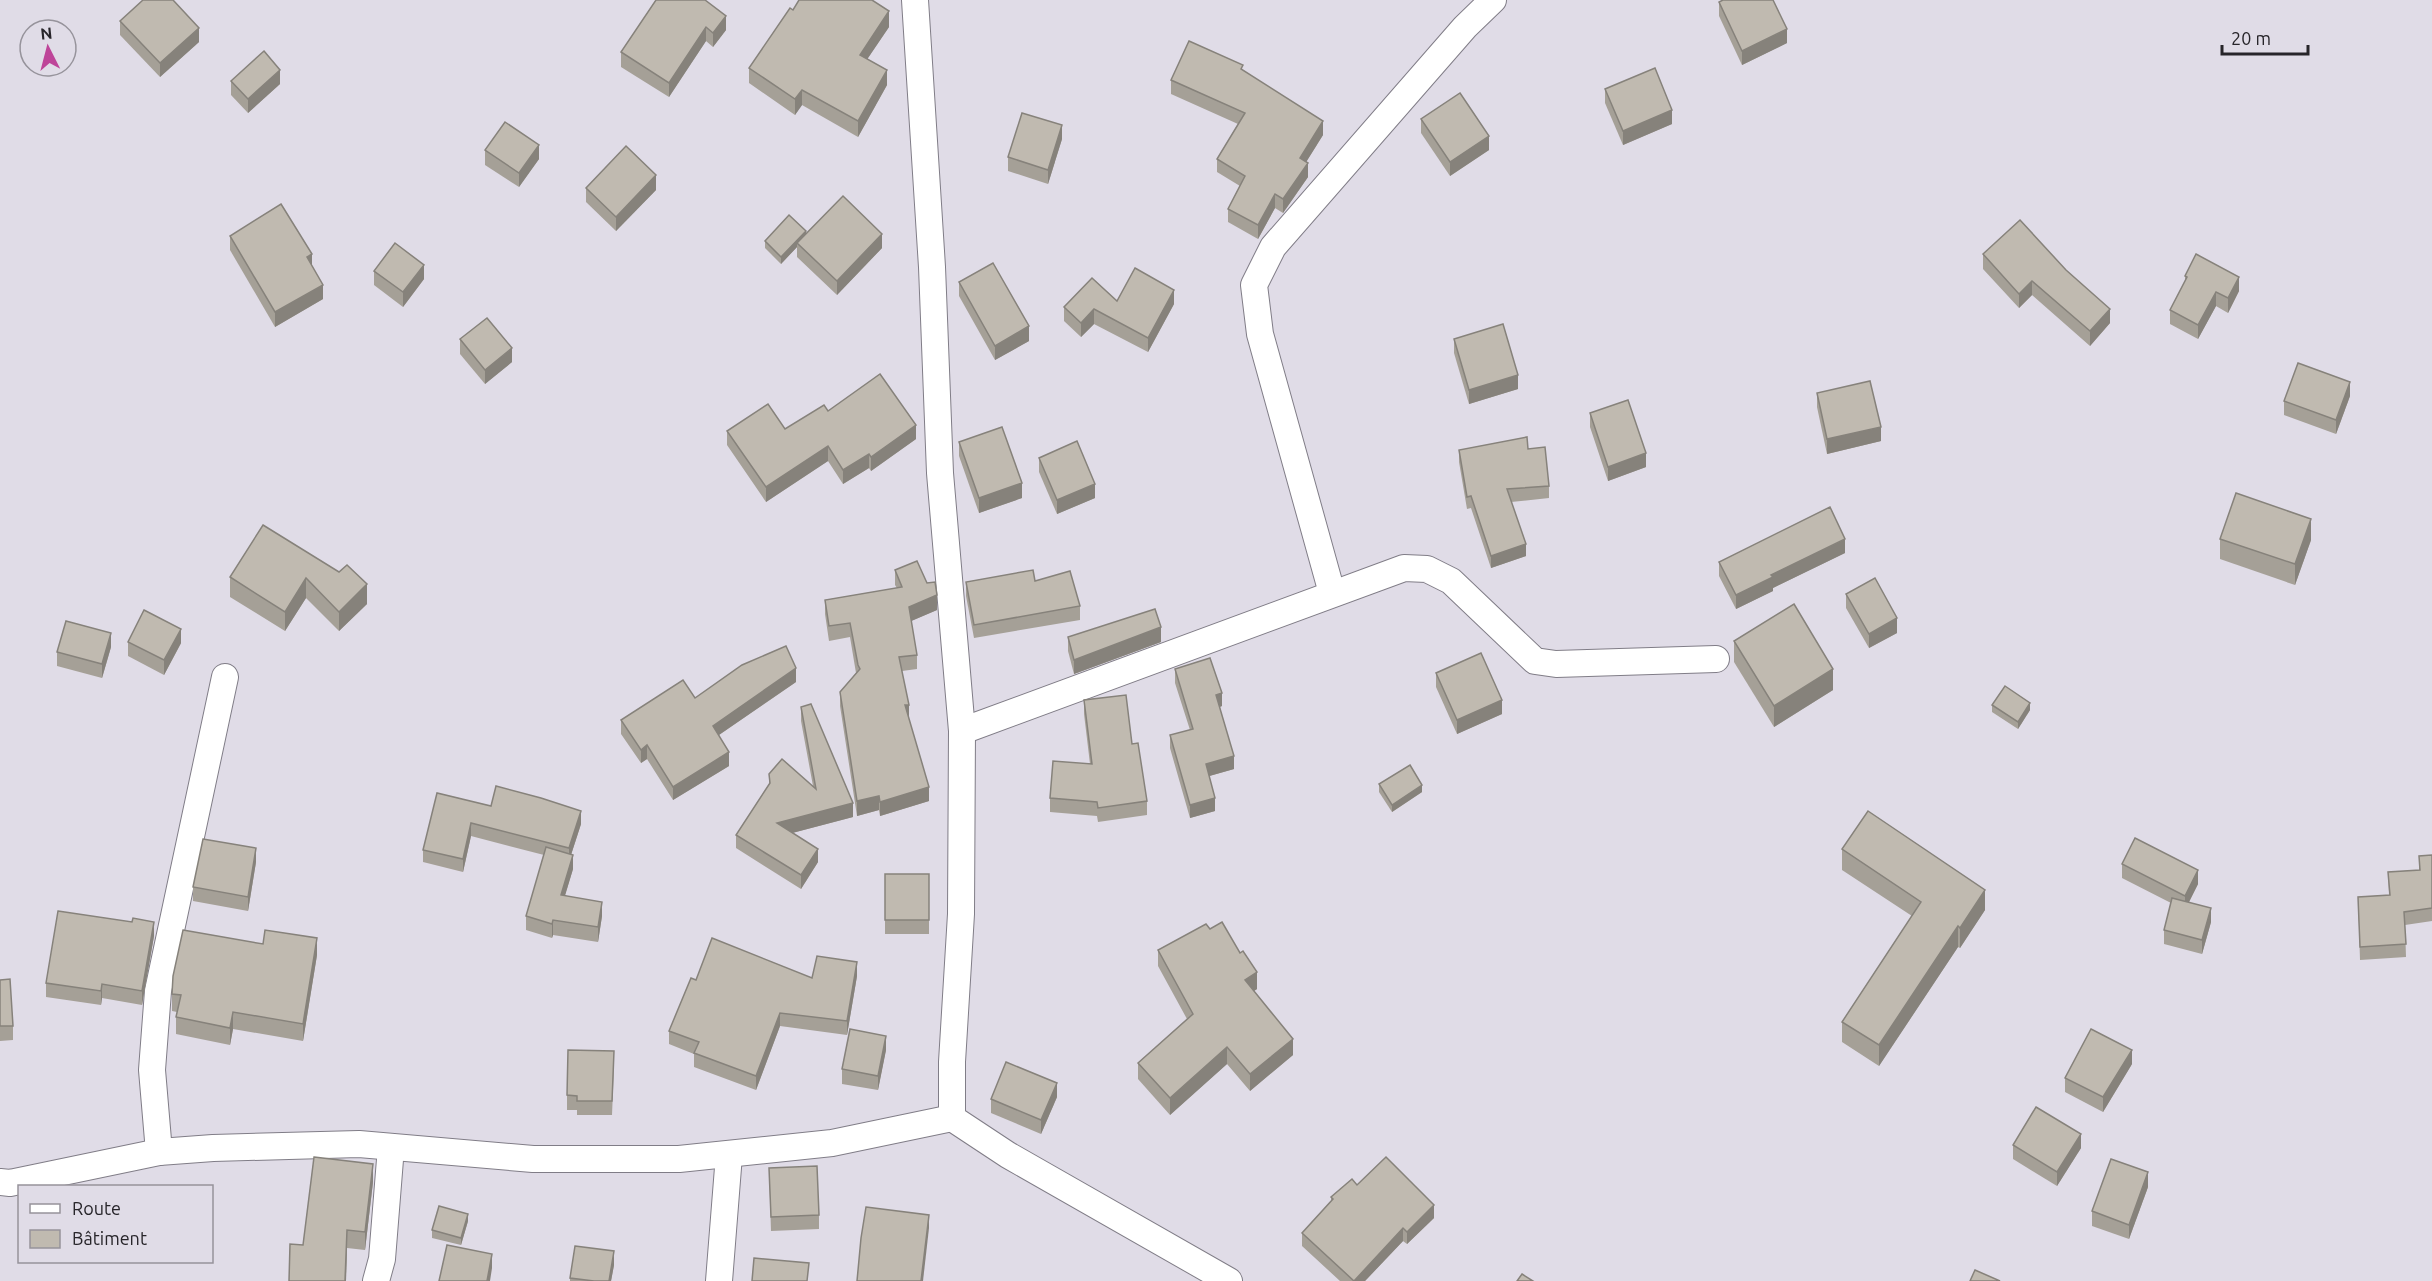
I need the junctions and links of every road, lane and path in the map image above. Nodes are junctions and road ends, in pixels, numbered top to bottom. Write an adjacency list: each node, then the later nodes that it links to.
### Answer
1 (915, 0): 6 (street)
2 (1494, 0): 3 (street)
3 (1332, 593): 4 (street); 6 (street)
4 (1716, 659)
5 (225, 677): 9 (street)
6 (962, 731): 7 (street)
7 (952, 1118): 10 (street); 14 (street)
8 (391, 1147): 9 (street); 10 (street); 12 (street)
9 (159, 1152): 11 (street)
10 (729, 1155): 13 (street)
11 (0, 1182)
12 (376, 1281)
13 (719, 1281)
14 (1229, 1281)

